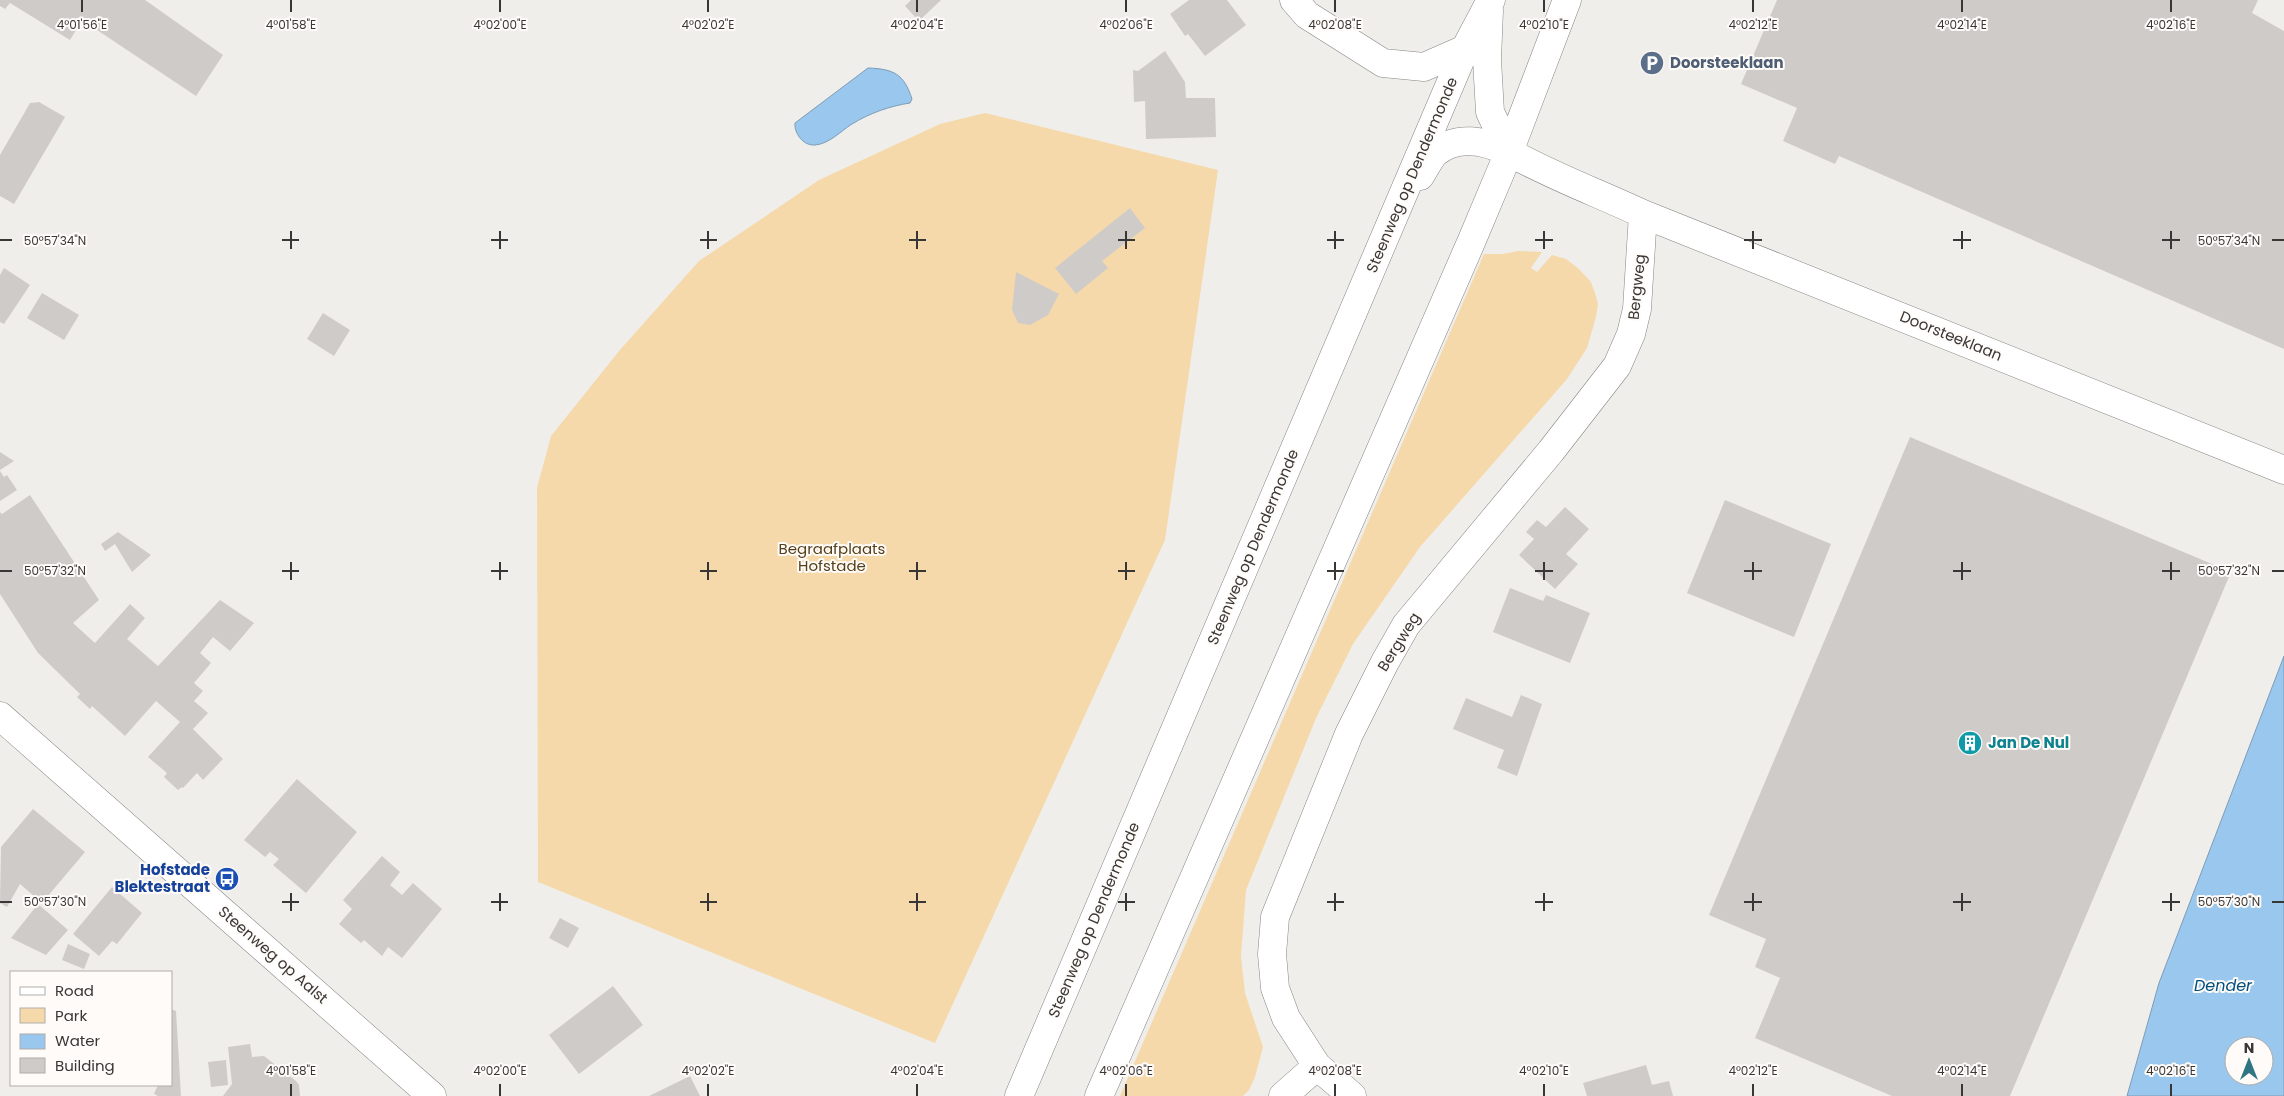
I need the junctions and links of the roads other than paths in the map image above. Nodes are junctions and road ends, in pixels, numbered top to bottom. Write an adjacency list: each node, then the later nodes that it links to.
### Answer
1 (1567, 0): 5 (main road)
2 (1490, 1): 4 (main road, Steenweg op Dendermonde); 5 (main road)
3 (1301, 8): 4 (main road)
4 (1465, 49): 6 (main road, Steenweg op Dendermonde)
5 (1509, 152): 6 (main road, Doorsteeklaan); 7 (main road, Doorsteeklaan); 13 (main road)
6 (1399, 207): 12 (main road, Steenweg op Dendermonde)
7 (1643, 214): 8 (main road, Doorsteeklaan); 10 (main road, Bergweg)
8 (2284, 470)
9 (0, 716): 11 (main road, Steenweg op Aalst)
10 (1317, 1066): 14 (main road); 15 (main road, Bergweg)
11 (432, 1096)
12 (1019, 1096)
13 (1099, 1096)
14 (1283, 1096)
15 (1352, 1096)

